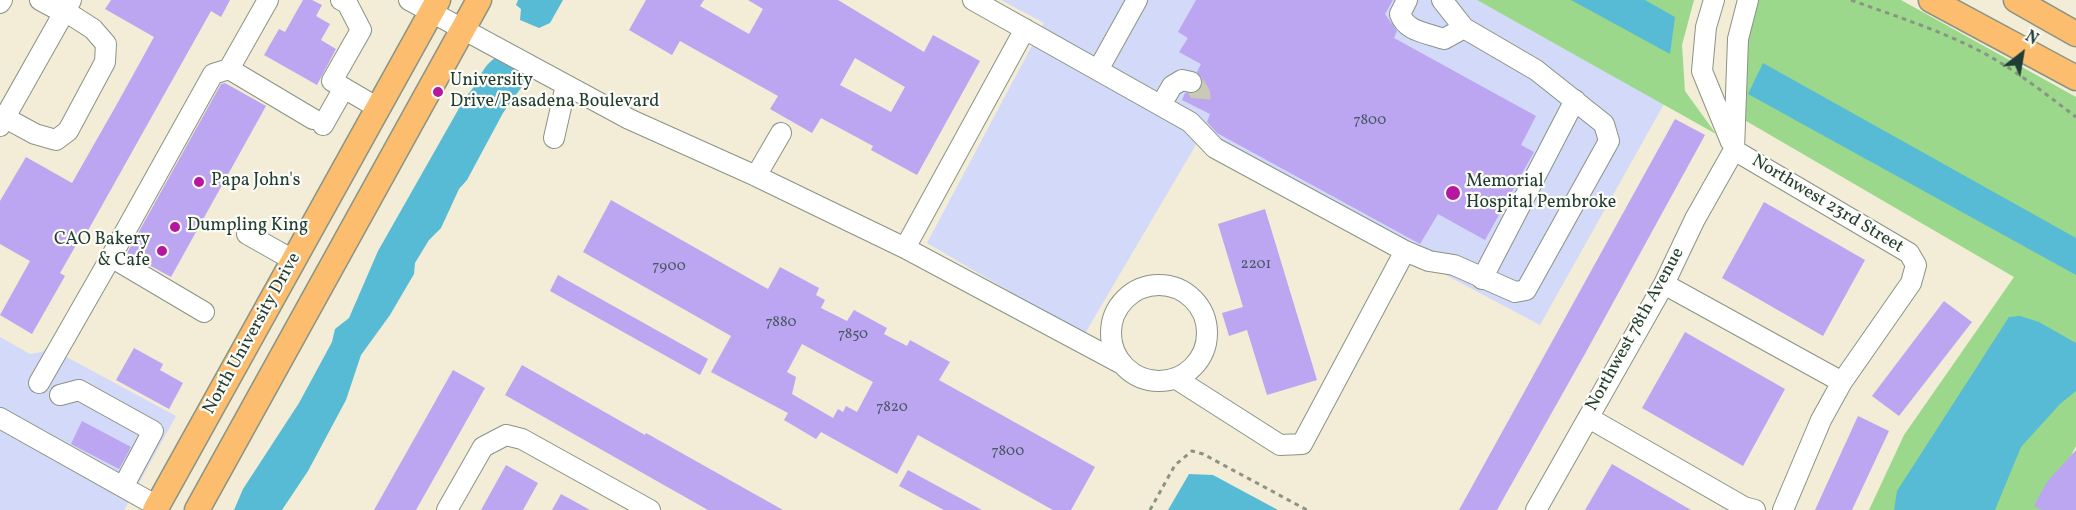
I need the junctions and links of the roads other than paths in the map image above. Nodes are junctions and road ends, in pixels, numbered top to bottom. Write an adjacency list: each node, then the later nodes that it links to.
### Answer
1 (40, 0): 15 (street)
2 (268, 0): 20 (street)
3 (341, 0): 25 (street)
4 (409, 0): 14 (street)
5 (479, 0): 17 (main road, North University Drive)
6 (973, 0): 18 (street)
7 (1137, 0): 21 (street)
8 (1407, 0): 16 (street)
9 (1442, 0): 16 (street)
10 (1714, 0): 32 (street)
11 (1748, 0): 32 (street, Northwest 78th Avenue)
12 (1930, 0): 22 (main road)
13 (2016, 0): 19 (main road)
14 (435, 6): 17 (street); 28 (main road, North University Drive)
15 (67, 8): 29 (street); 29 (street)
16 (1464, 28): 26 (street)
17 (463, 29): 24 (street); 53 (main road, North University Drive)
18 (1025, 29): 21 (street); 35 (street)
19 (2076, 34)
20 (229, 69): 25 (street); 37 (street)
21 (1098, 69): 27 (street)
22 (2076, 78)
23 (1191, 82): 27 (street)
24 (566, 85): 31 (street); 33 (street)
25 (344, 88): 28 (street)
26 (1575, 100): 39 (street); 39 (street)
27 (1161, 105): 36 (street)
28 (378, 108): 38 (main road, North University Drive)
29 (2, 120)
30 (781, 133): 33 (street)
31 (554, 138)
32 (1734, 150): 40 (street, Northwest 78th Avenue); 46 (street, Northwest 23rd Street)
33 (756, 176): 35 (street)
34 (247, 234): 38 (street)
35 (905, 248): 43 (street)
36 (1405, 251): 39 (street); 45 (street)
37 (111, 257): 41 (street); 47 (street)
38 (293, 260): 52 (main road, North University Drive)
39 (1482, 279)
40 (1665, 284): 46 (street); 50 (street, Northwest 78th Avenue)
41 (204, 312)
42 (1112, 324): 43 (street); 44 (street); 45 (street)
43 (1083, 343): 44 (street)
44 (1122, 364): 45 (street)
45 (1175, 378)
46 (1842, 382): 58 (street)
47 (39, 383)
48 (60, 395): 51 (street)
49 (0, 418): 51 (street)
50 (1588, 418): 56 (street, Northwest 78th Avenue); 57 (street)
51 (123, 487): 52 (street)
52 (157, 509)
53 (197, 510)
54 (447, 510): 55 (street)
55 (650, 510)
56 (1536, 510)
57 (1755, 510)
58 (1783, 510)

